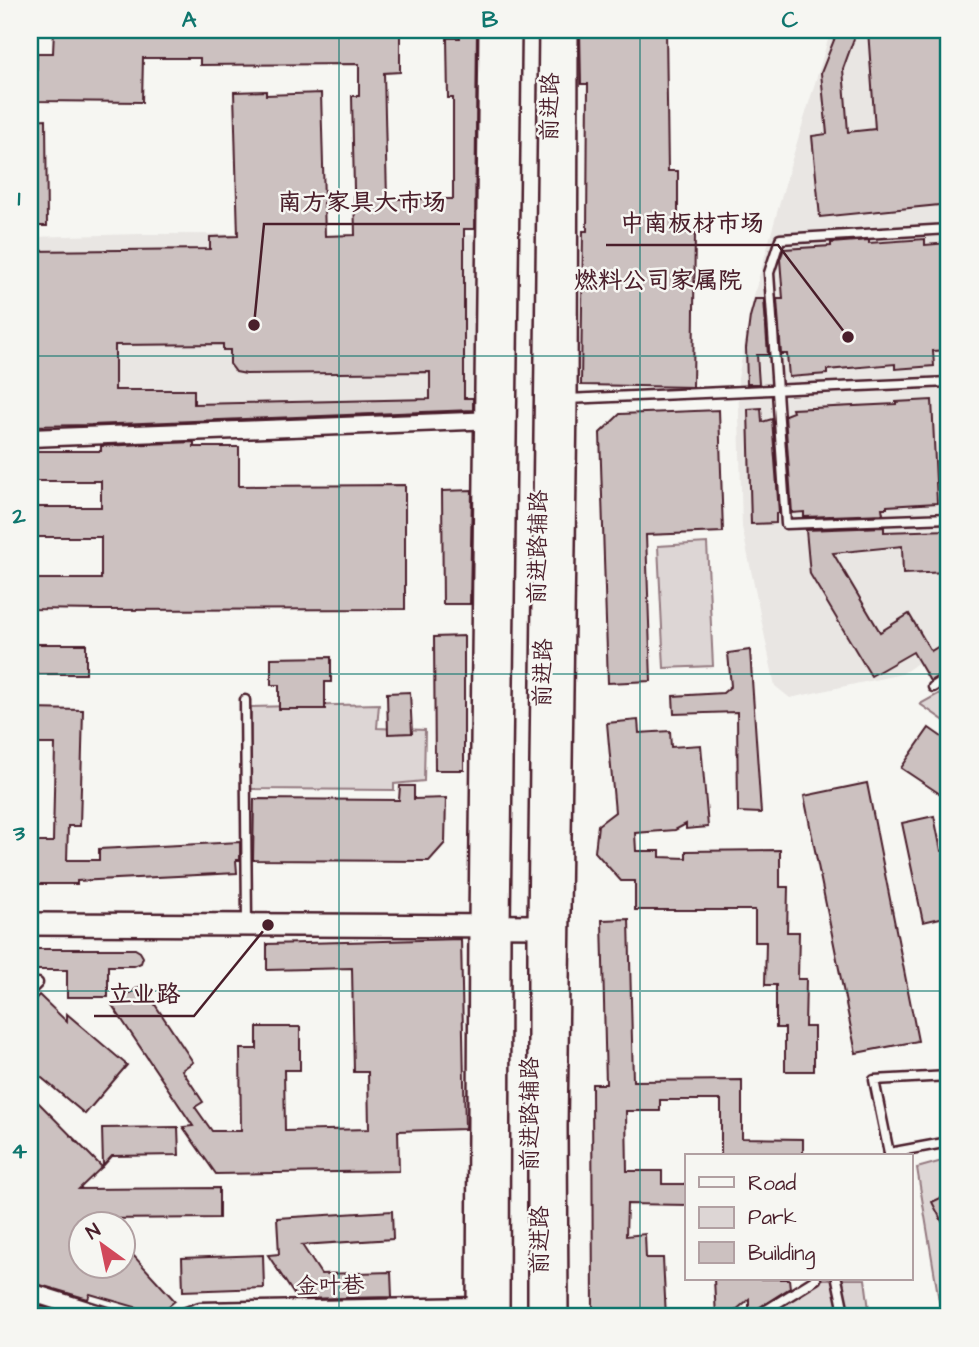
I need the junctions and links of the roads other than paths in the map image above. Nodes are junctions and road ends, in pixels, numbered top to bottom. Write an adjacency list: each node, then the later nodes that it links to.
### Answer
1 (491, 30): 9 (street)
2 (509, 30): 9 (main road, 前进路)
3 (551, 30): 8 (main road, 前进路)
4 (566, 30): 8 (street, 前进路辅路)
5 (949, 229): 7 (lane)
6 (949, 382): 7 (lane)
7 (778, 390): 8 (lane); 11 (lane)
8 (556, 399): 18 (main road, 前进路); 31 (street, 前进路辅路)
9 (495, 420): 10 (street); 17 (main road, 前进路)
10 (30, 438)
11 (949, 518)
12 (949, 677): 13 (lane)
13 (933, 687)
14 (246, 700): 16 (lane)
15 (30, 925): 16 (street)
16 (247, 925): 17 (street)
17 (489, 926): 18 (street); 27 (main road, 前进路)
18 (540, 926): 30 (main road, 前进路)
19 (30, 984): 20 (lane)
20 (30, 991)
21 (949, 1076): 23 (lane)
22 (949, 1142): 23 (lane)
23 (889, 1154)
24 (814, 1280): 32 (lane)
25 (837, 1280): 33 (lane)
26 (30, 1292): 28 (street)
27 (484, 1314): 29 (street, 金叶巷)
28 (109, 1317)
29 (184, 1317)
30 (540, 1317)
31 (557, 1317)
32 (755, 1317)
33 (845, 1317)

